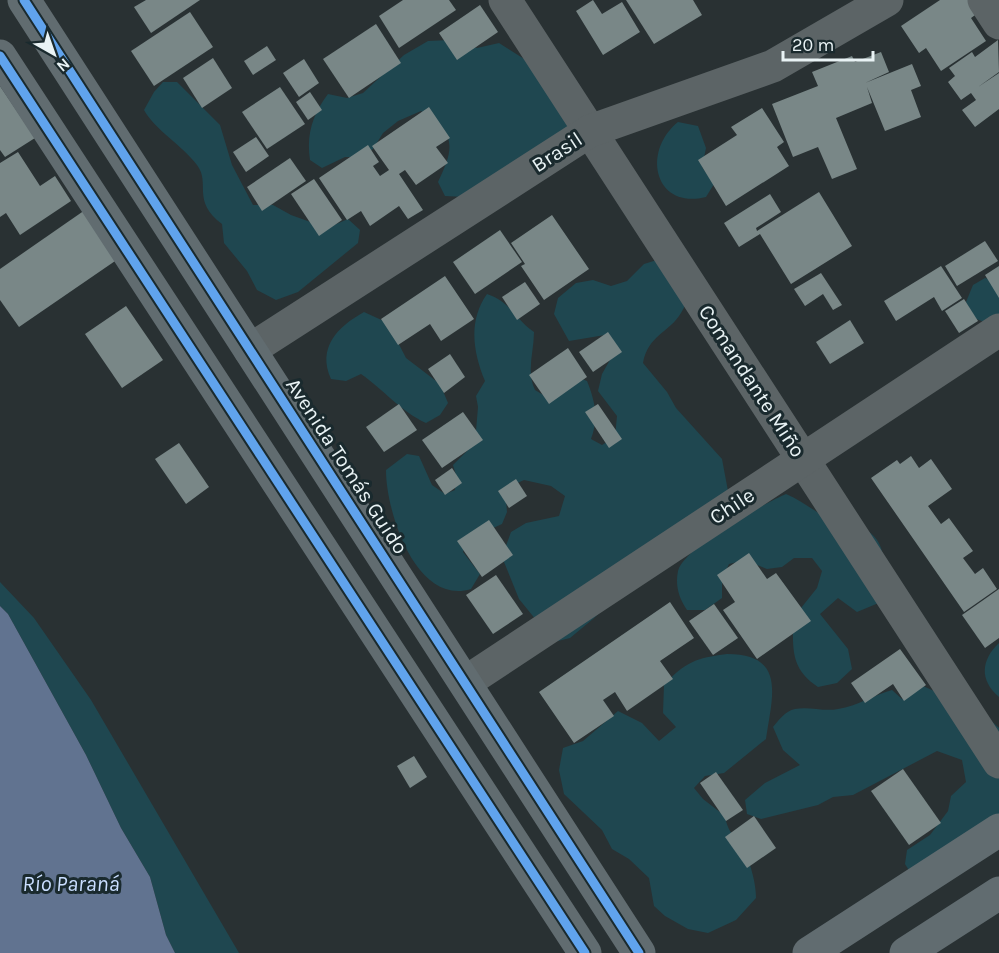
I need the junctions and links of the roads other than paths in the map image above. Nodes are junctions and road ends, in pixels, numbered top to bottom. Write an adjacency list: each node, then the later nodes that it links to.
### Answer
1 (25, 0): 9 (main road, Avenida Tomás Guido)
2 (505, 0): 7 (street, Comandante Miño)
3 (887, 0): 7 (street, Brasil)
4 (984, 0): 5 (street)
5 (999, 23)
6 (0, 56): 15 (main road)
7 (590, 131): 9 (street, Brasil); 10 (street, Comandante Miño)
8 (999, 330): 10 (street, Chile)
9 (250, 350): 11 (main road, Avenida Tomás Guido)
10 (803, 459): 11 (street, Chile); 12 (street, Comandante Miño)
11 (466, 682): 16 (main road, Avenida Tomás Guido)
12 (999, 762)
13 (999, 830): 17 (main road)
14 (999, 893): 18 (main road)
15 (585, 953)
16 (639, 953)
17 (809, 953)
18 (906, 953)

